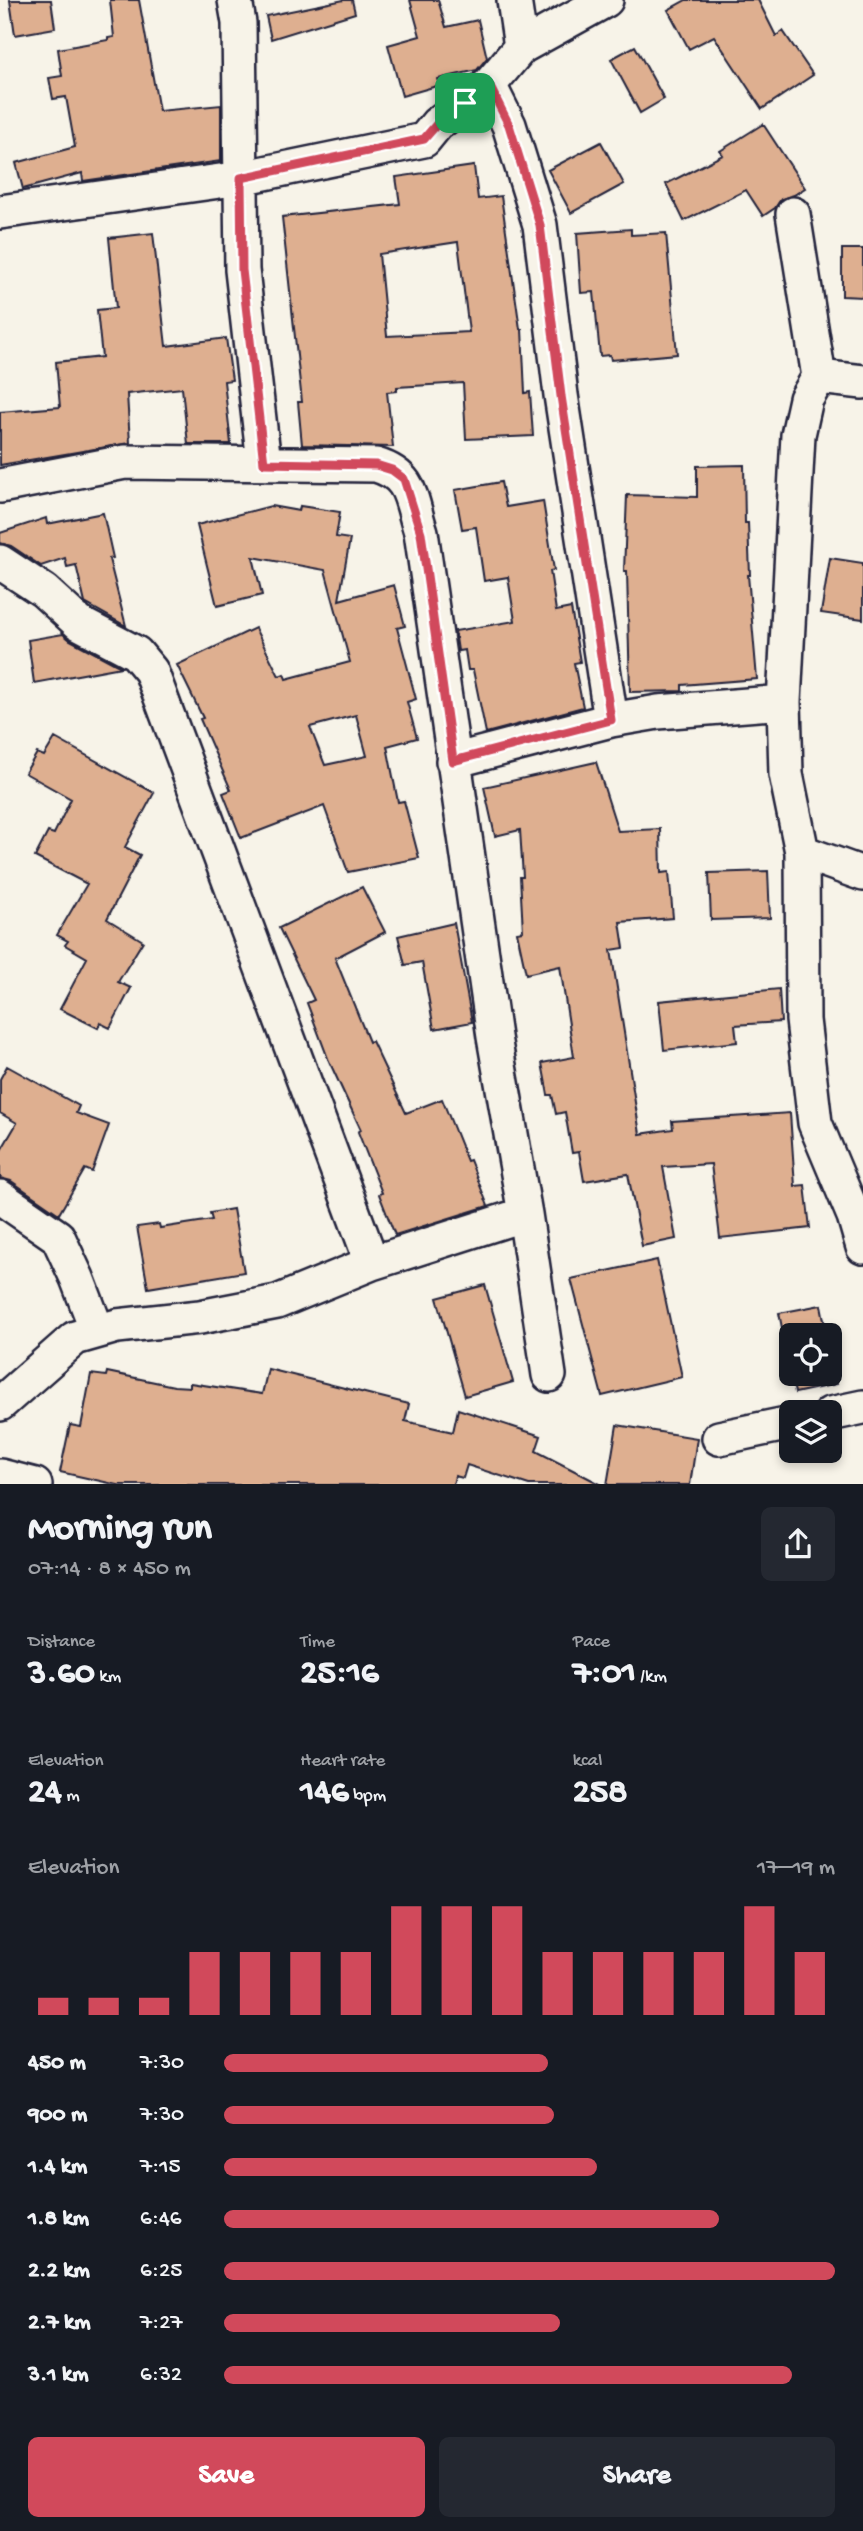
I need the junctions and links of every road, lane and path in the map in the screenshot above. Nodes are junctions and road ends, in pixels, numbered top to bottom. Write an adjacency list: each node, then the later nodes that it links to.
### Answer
1 (235, 0): 6 (street)
2 (514, 0): 4 (street)
3 (606, 0): 4 (street)
4 (521, 47): 5 (street)
5 (489, 85): 6 (street); 15 (street)
6 (241, 178): 7 (street); 11 (street)
7 (0, 212)
8 (793, 214): 9 (street)
9 (819, 377): 10 (street); 14 (street)
10 (863, 382)
11 (264, 463): 12 (street); 16 (street)
12 (0, 486)
13 (0, 562): 22 (street)
14 (784, 702): 15 (street); 17 (street)
15 (611, 720): 16 (street)
16 (453, 761): 20 (street)
17 (802, 852): 18 (street); 21 (street)
18 (863, 874)
19 (0, 1197): 23 (street)
20 (525, 1214): 22 (street); 24 (street)
21 (863, 1247)
22 (372, 1263): 23 (street)
23 (97, 1330): 25 (street)
24 (549, 1375)
25 (0, 1404)
26 (863, 1407): 27 (street)
27 (842, 1411)
28 (779, 1426): 29 (street)
29 (719, 1438)
30 (0, 1476): 31 (street)
31 (31, 1484)

